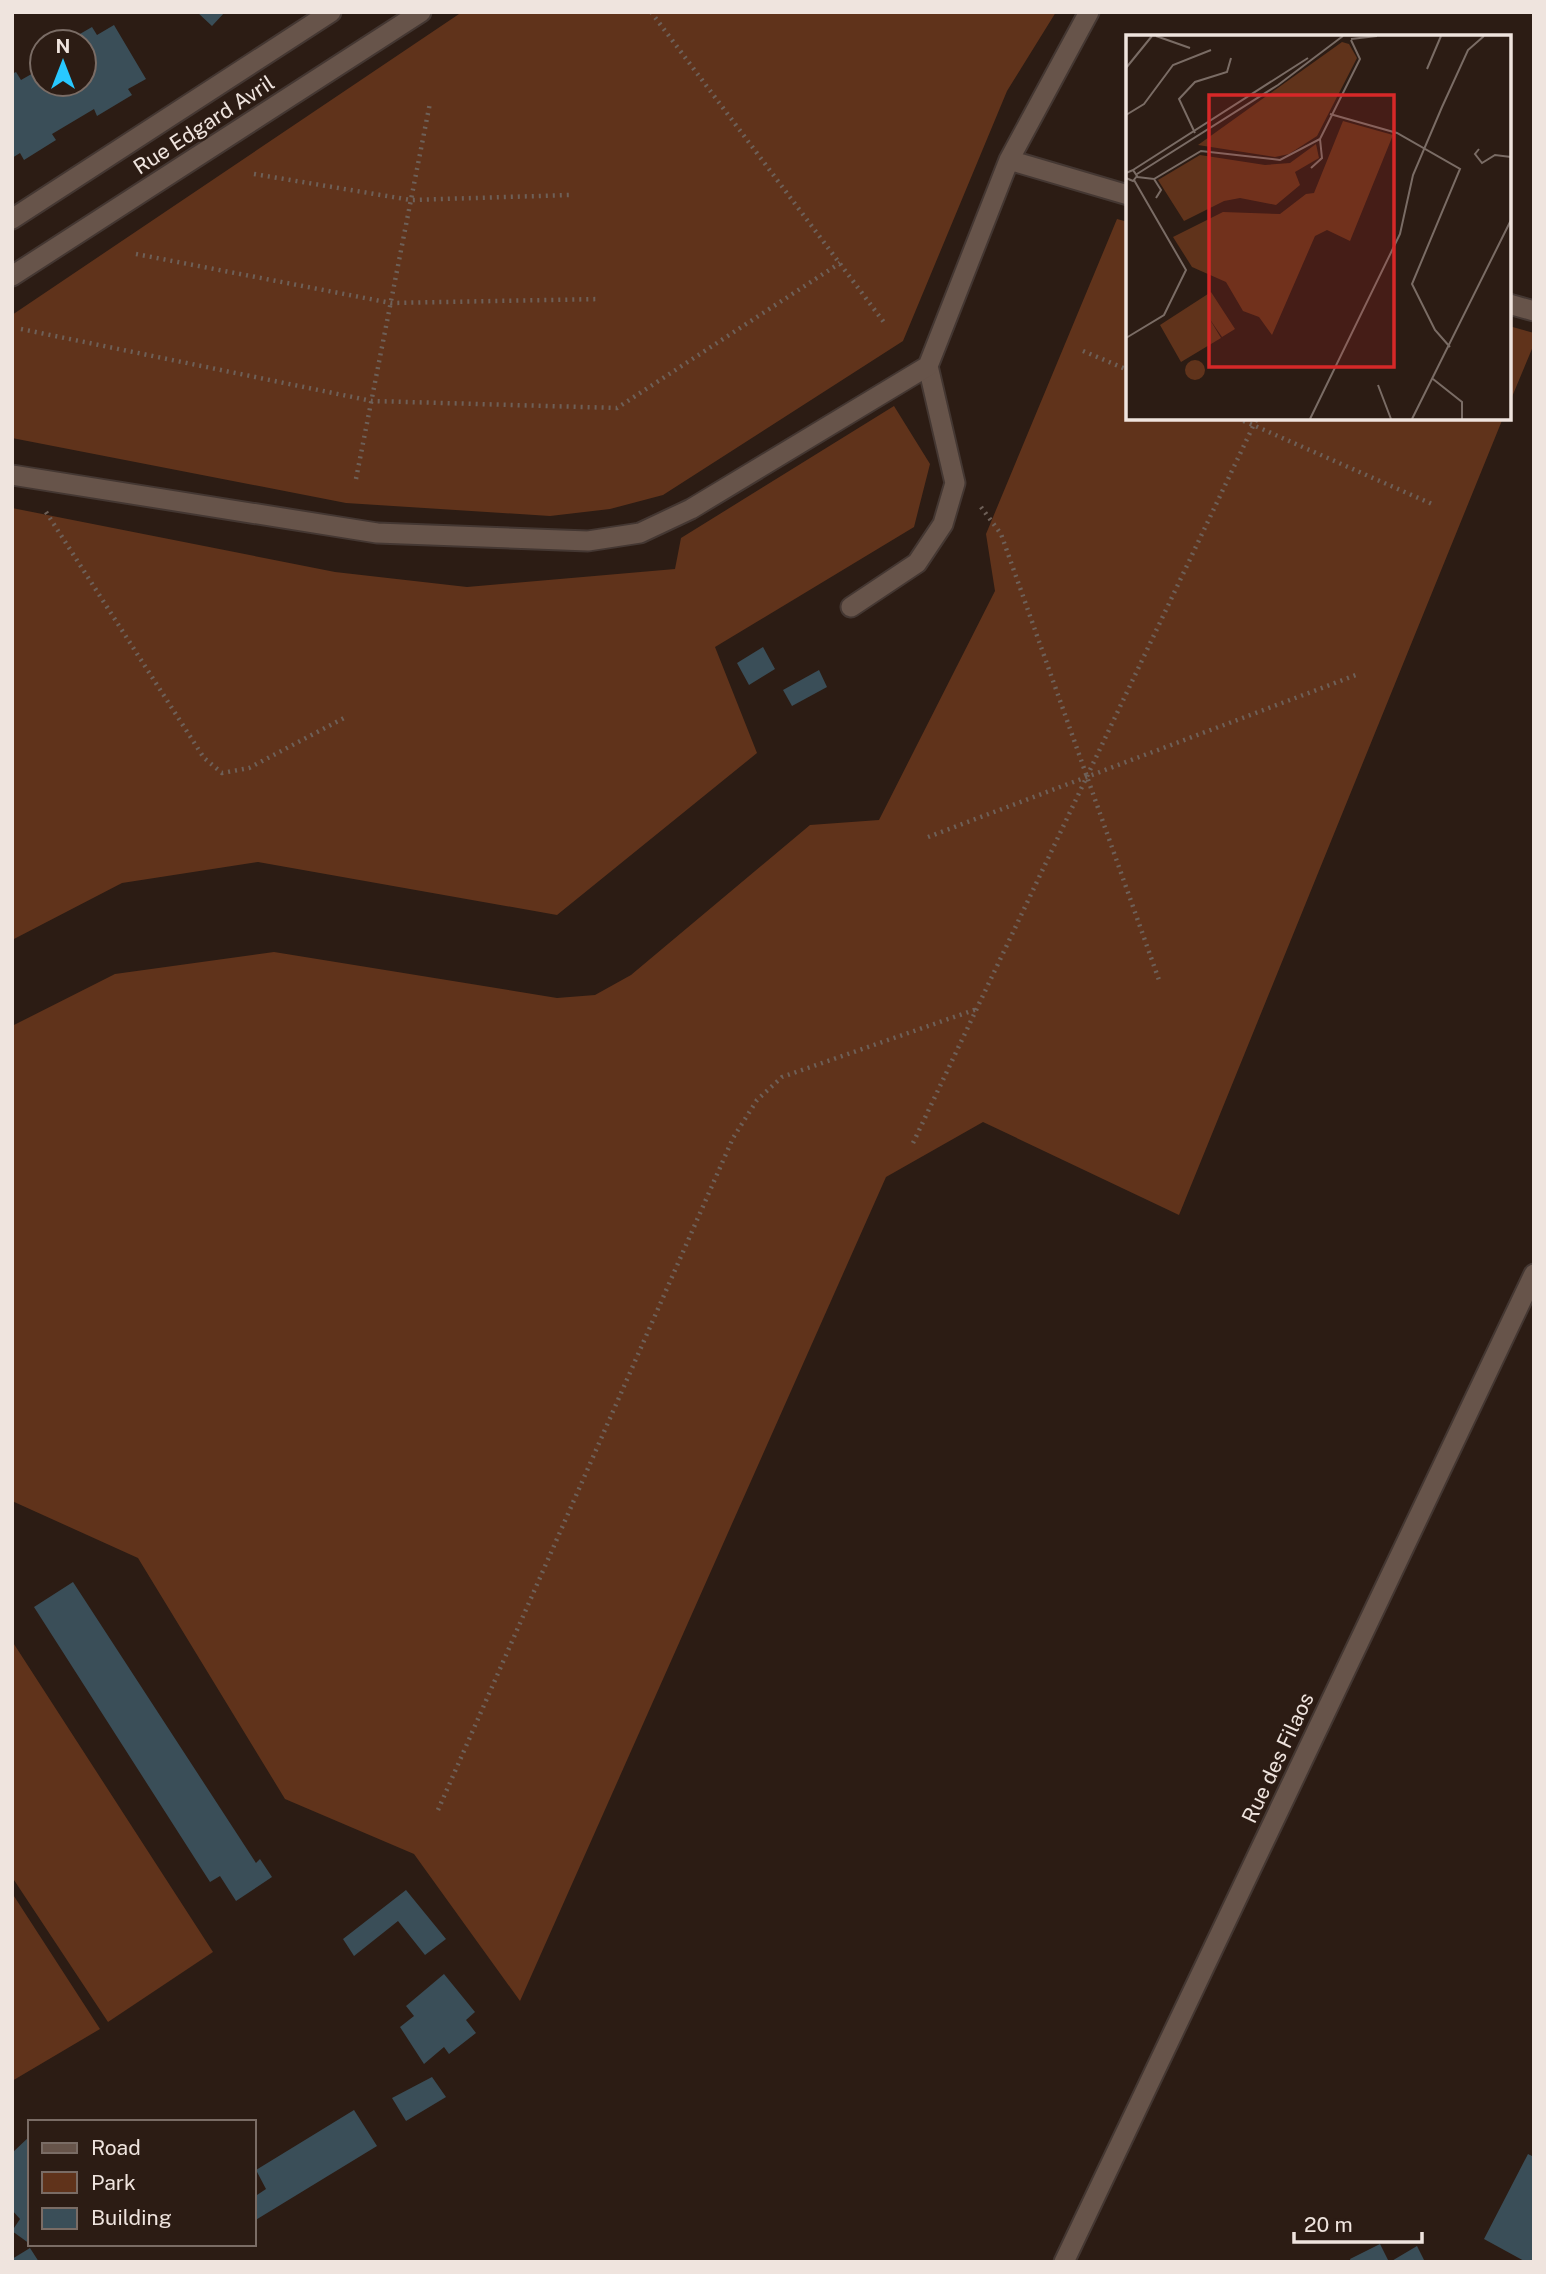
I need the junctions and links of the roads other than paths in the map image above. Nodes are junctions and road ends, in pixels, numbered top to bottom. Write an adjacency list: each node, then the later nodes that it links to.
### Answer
1 (331, 12): 6 (street, Rue Edgard Avril)
2 (421, 12): 7 (street, Rue Edgard Avril)
3 (1089, 12): 4 (street)
4 (1009, 160): 5 (street); 10 (street)
5 (1126, 194)
6 (12, 219)
7 (12, 276)
8 (1511, 305): 9 (street)
9 (1534, 311)
10 (928, 366): 11 (street); 12 (street)
11 (18, 475)
12 (851, 607)
13 (1534, 1274): 14 (street, Rue des Filaos)
14 (1064, 2262)

